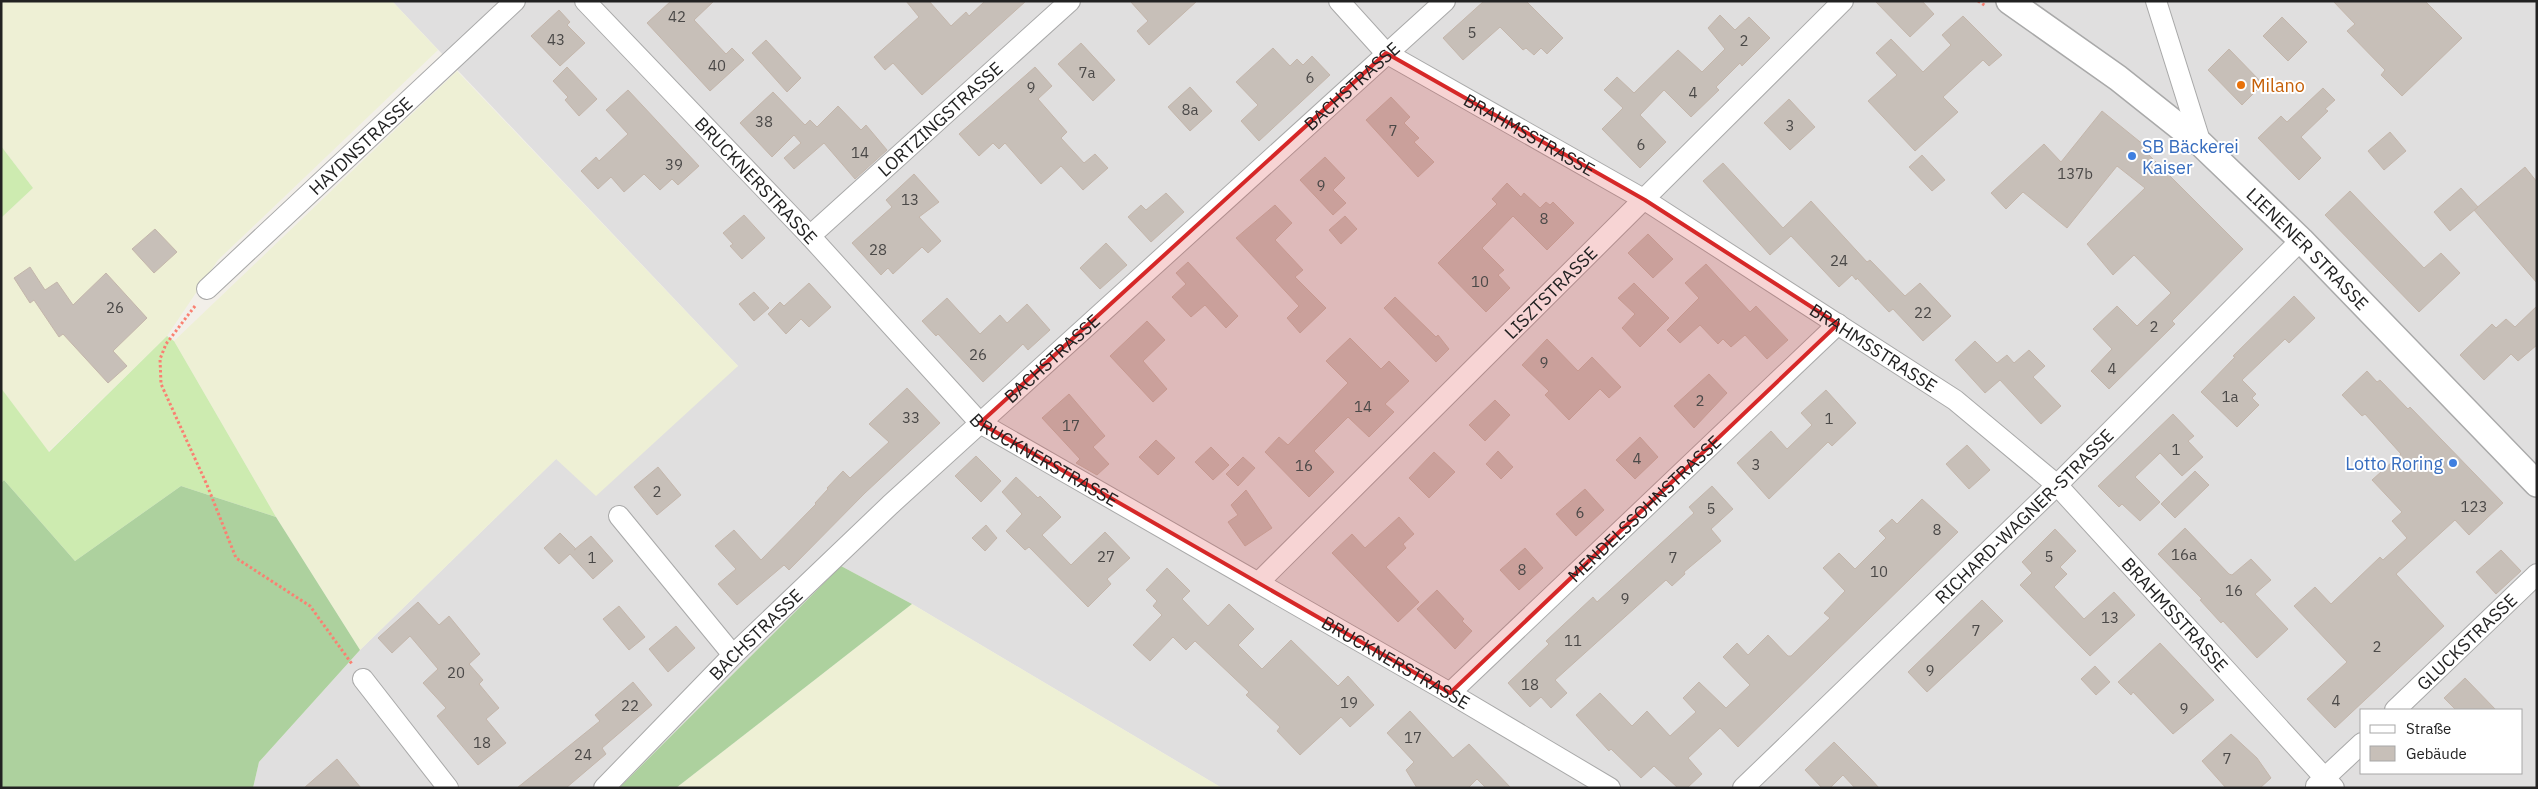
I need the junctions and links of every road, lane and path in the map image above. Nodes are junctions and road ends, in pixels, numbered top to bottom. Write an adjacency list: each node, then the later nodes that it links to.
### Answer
1 (515, 1): 14 (street, HAYDNSTRASSE)
2 (585, 1): 12 (street, BRUCKNERSTRASSE)
3 (1070, 1): 12 (street, LORTZINGSTRASSE)
4 (1339, 1): 9 (street, BRAHMSSTRASSE)
5 (1445, 1): 9 (street, BACHSTRASSE)
6 (1842, 1): 11 (street, LISZTSTRASSE)
7 (2009, 1): 10 (street, LIENENER STRASSE)
8 (2156, 1): 10 (street)
9 (1386, 53): 11 (street, BRAHMSSTRASSE); 16 (street, BACHSTRASSE)
10 (2201, 144): 13 (street, LIENENER STRASSE)
11 (1645, 200): 15 (street, BRAHMSSTRASSE); 21 (street, LISZTSTRASSE)
12 (810, 236): 16 (street, BRUCKNERSTRASSE)
13 (2300, 240): 17 (street, LIENENER STRASSE); 18 (street, RICHARD-WAGNER-STRASSE)
14 (207, 290): 23 (path)
15 (1838, 324): 18 (street, BRAHMSSTRASSE); 24 (street, MENDELSSOHNSTRASSE)
16 (980, 423): 21 (street, BRUCKNERSTRASSE); 22 (street, BACHSTRASSE)
17 (2537, 484)
18 (2056, 485): 27 (street, BRAHMSSTRASSE); 31 (street, RICHARD-WAGNER-STRASSE)
19 (619, 516): 22 (street)
20 (2537, 574): 25 (street, GLUCKSTRASSE)
21 (1259, 582): 24 (street, BRUCKNERSTRASSE)
22 (733, 655): 29 (street, BACHSTRASSE)
23 (362, 678): 28 (street)
24 (1450, 693): 30 (street, BRUCKNERSTRASSE)
25 (2396, 709)
26 (2360, 745): 27 (street)
27 (2324, 785)
28 (448, 788)
29 (604, 788)
30 (1610, 788)
31 (1743, 788)

